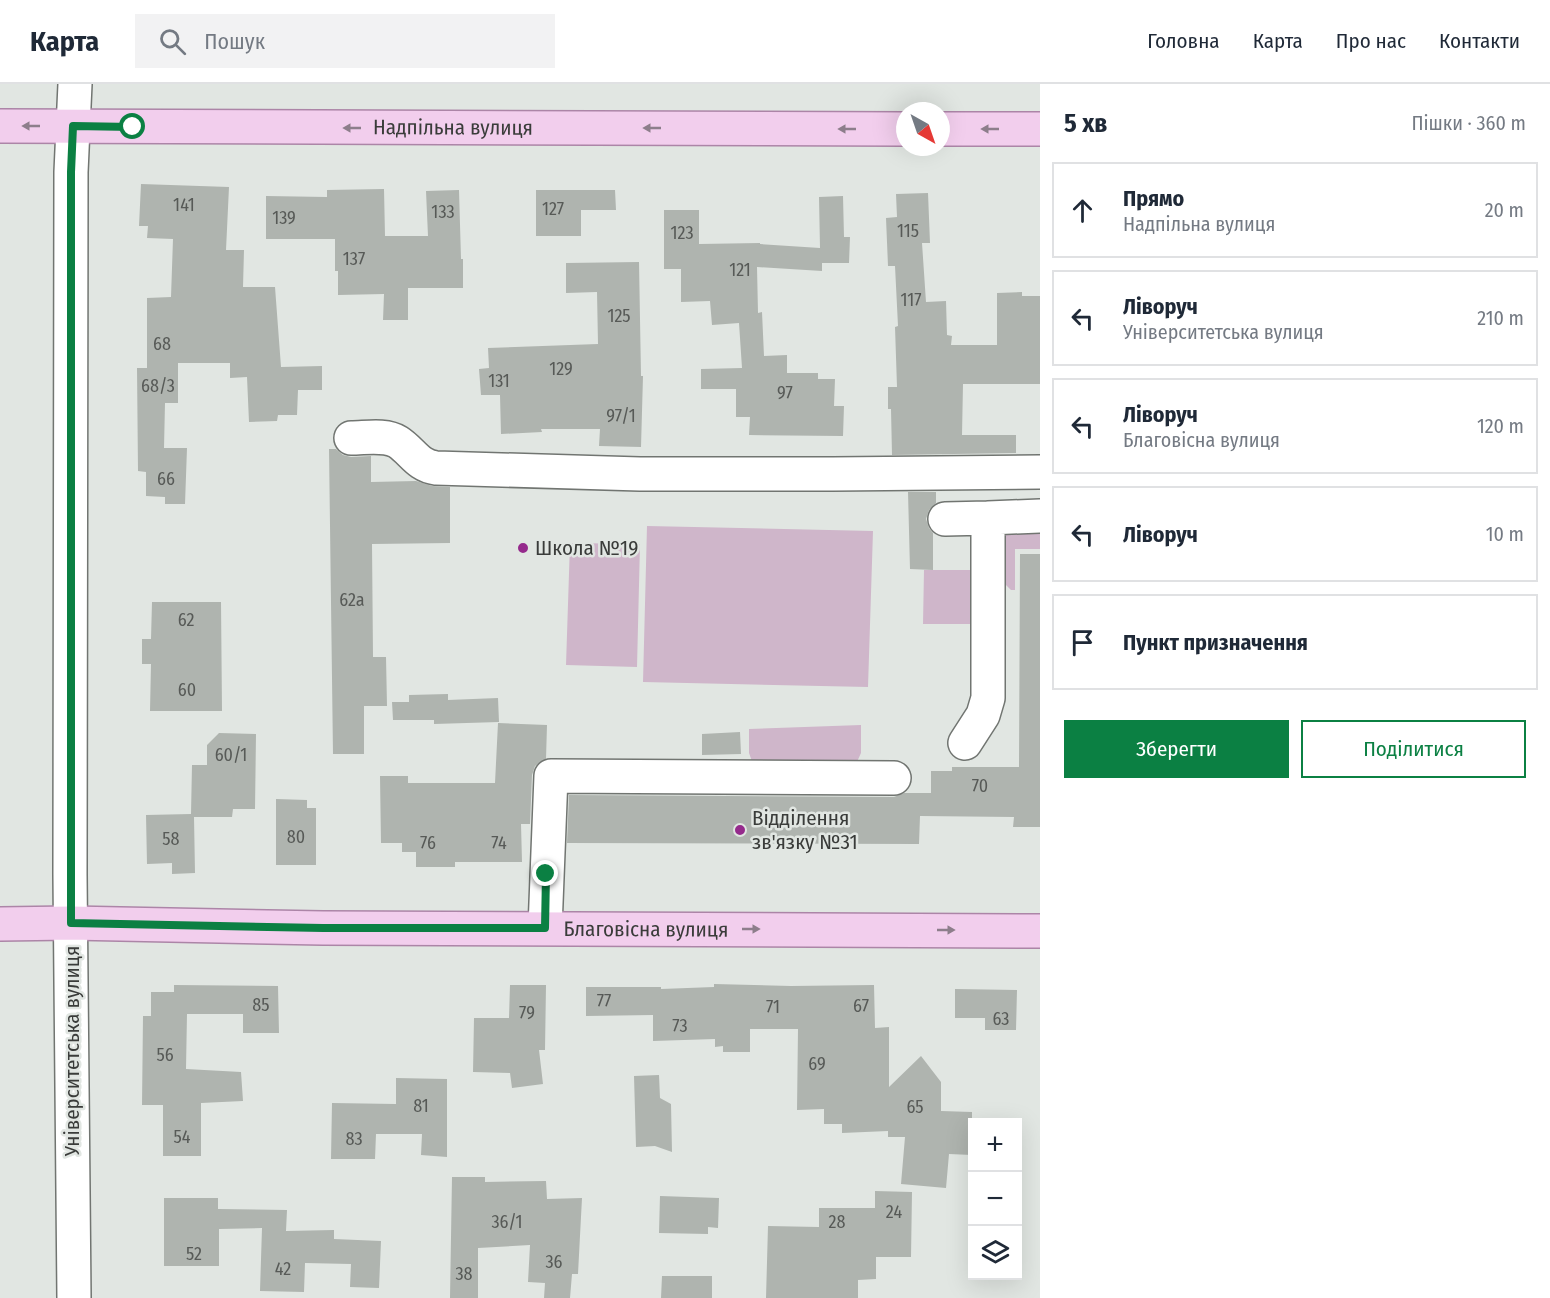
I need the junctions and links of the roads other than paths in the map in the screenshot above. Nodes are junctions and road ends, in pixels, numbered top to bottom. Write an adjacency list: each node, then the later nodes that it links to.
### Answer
1 (75, 84): 3 (street, Університетська вулиця)
2 (0, 126): 3 (main road, Надпільна вулиця, one-way to 2)
3 (73, 126): 4 (main road, Надпільна вулиця, one-way to 3); 14 (street, Університетська вулиця)
4 (896, 129)
5 (950, 129): 6 (main road, one-way to 5)
6 (1040, 129)
7 (351, 438): 8 (street)
8 (1040, 471)
9 (1040, 516): 10 (street)
10 (988, 518): 11 (street); 12 (street)
11 (945, 519)
12 (965, 743)
13 (894, 778): 16 (street)
14 (71, 923): 15 (main road, Благовісна вулиця); 16 (main road, Благовісна вулиця); 18 (street, Університетська вулиця)
15 (0, 924)
16 (545, 928): 17 (main road, Благовісна вулиця, one-way to 17)
17 (1040, 931)
18 (74, 1298)

